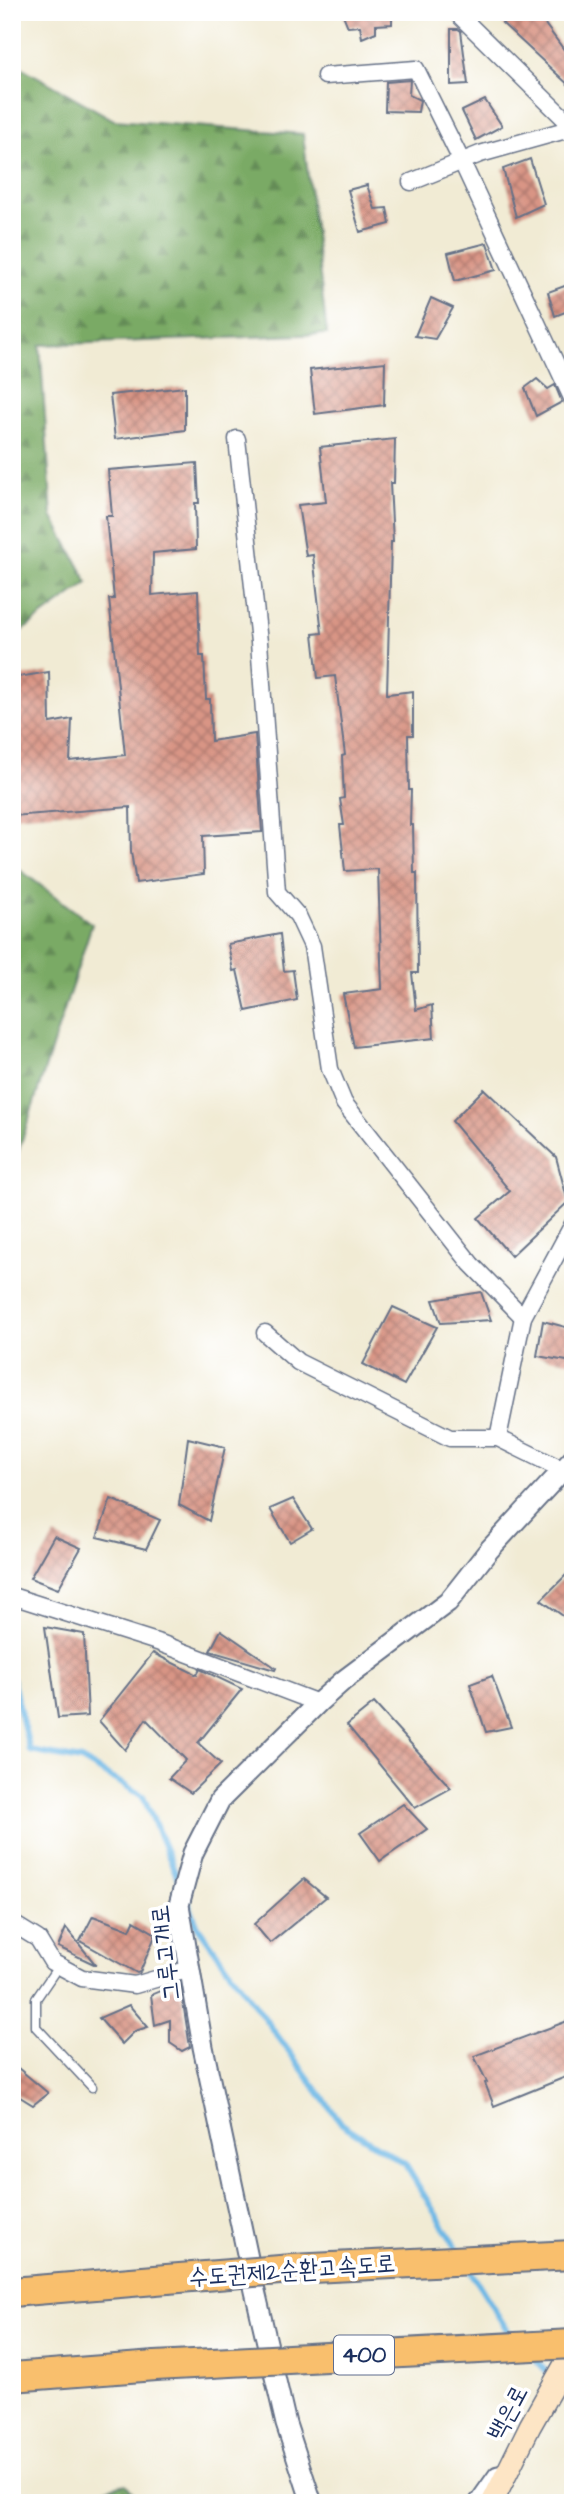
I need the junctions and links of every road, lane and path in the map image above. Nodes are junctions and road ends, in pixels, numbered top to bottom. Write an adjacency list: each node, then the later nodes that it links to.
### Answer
1 (456, 12): 3 (street)
2 (325, 76): 4 (street)
3 (573, 128): 4 (street)
4 (462, 162): 5 (street); 6 (street)
5 (411, 182)
6 (573, 400)
7 (237, 439): 9 (street)
8 (573, 1224): 9 (street)
9 (523, 1317): 11 (street)
10 (265, 1333): 11 (street)
11 (498, 1438): 12 (street)
12 (568, 1464): 14 (street, 그루고개로)
13 (12, 1596): 14 (street)
14 (318, 1703): 17 (street, 그루고개로)
15 (12, 1923): 16 (street)
16 (59, 1965): 17 (street); 18 (lane)
17 (190, 1969): 24 (street, 그루고개로)
18 (92, 2087)
19 (573, 2255): 20 (highway, 수도권제2순환고속도로, bridge)
20 (12, 2292)
21 (570, 2353): 22 (highway, 400, bridge); 23 (main road, 백은로)
22 (12, 2377)
23 (519, 2447): 25 (street); 26 (main road, 백은로)
24 (312, 2503)
25 (479, 2503)
26 (492, 2503)

